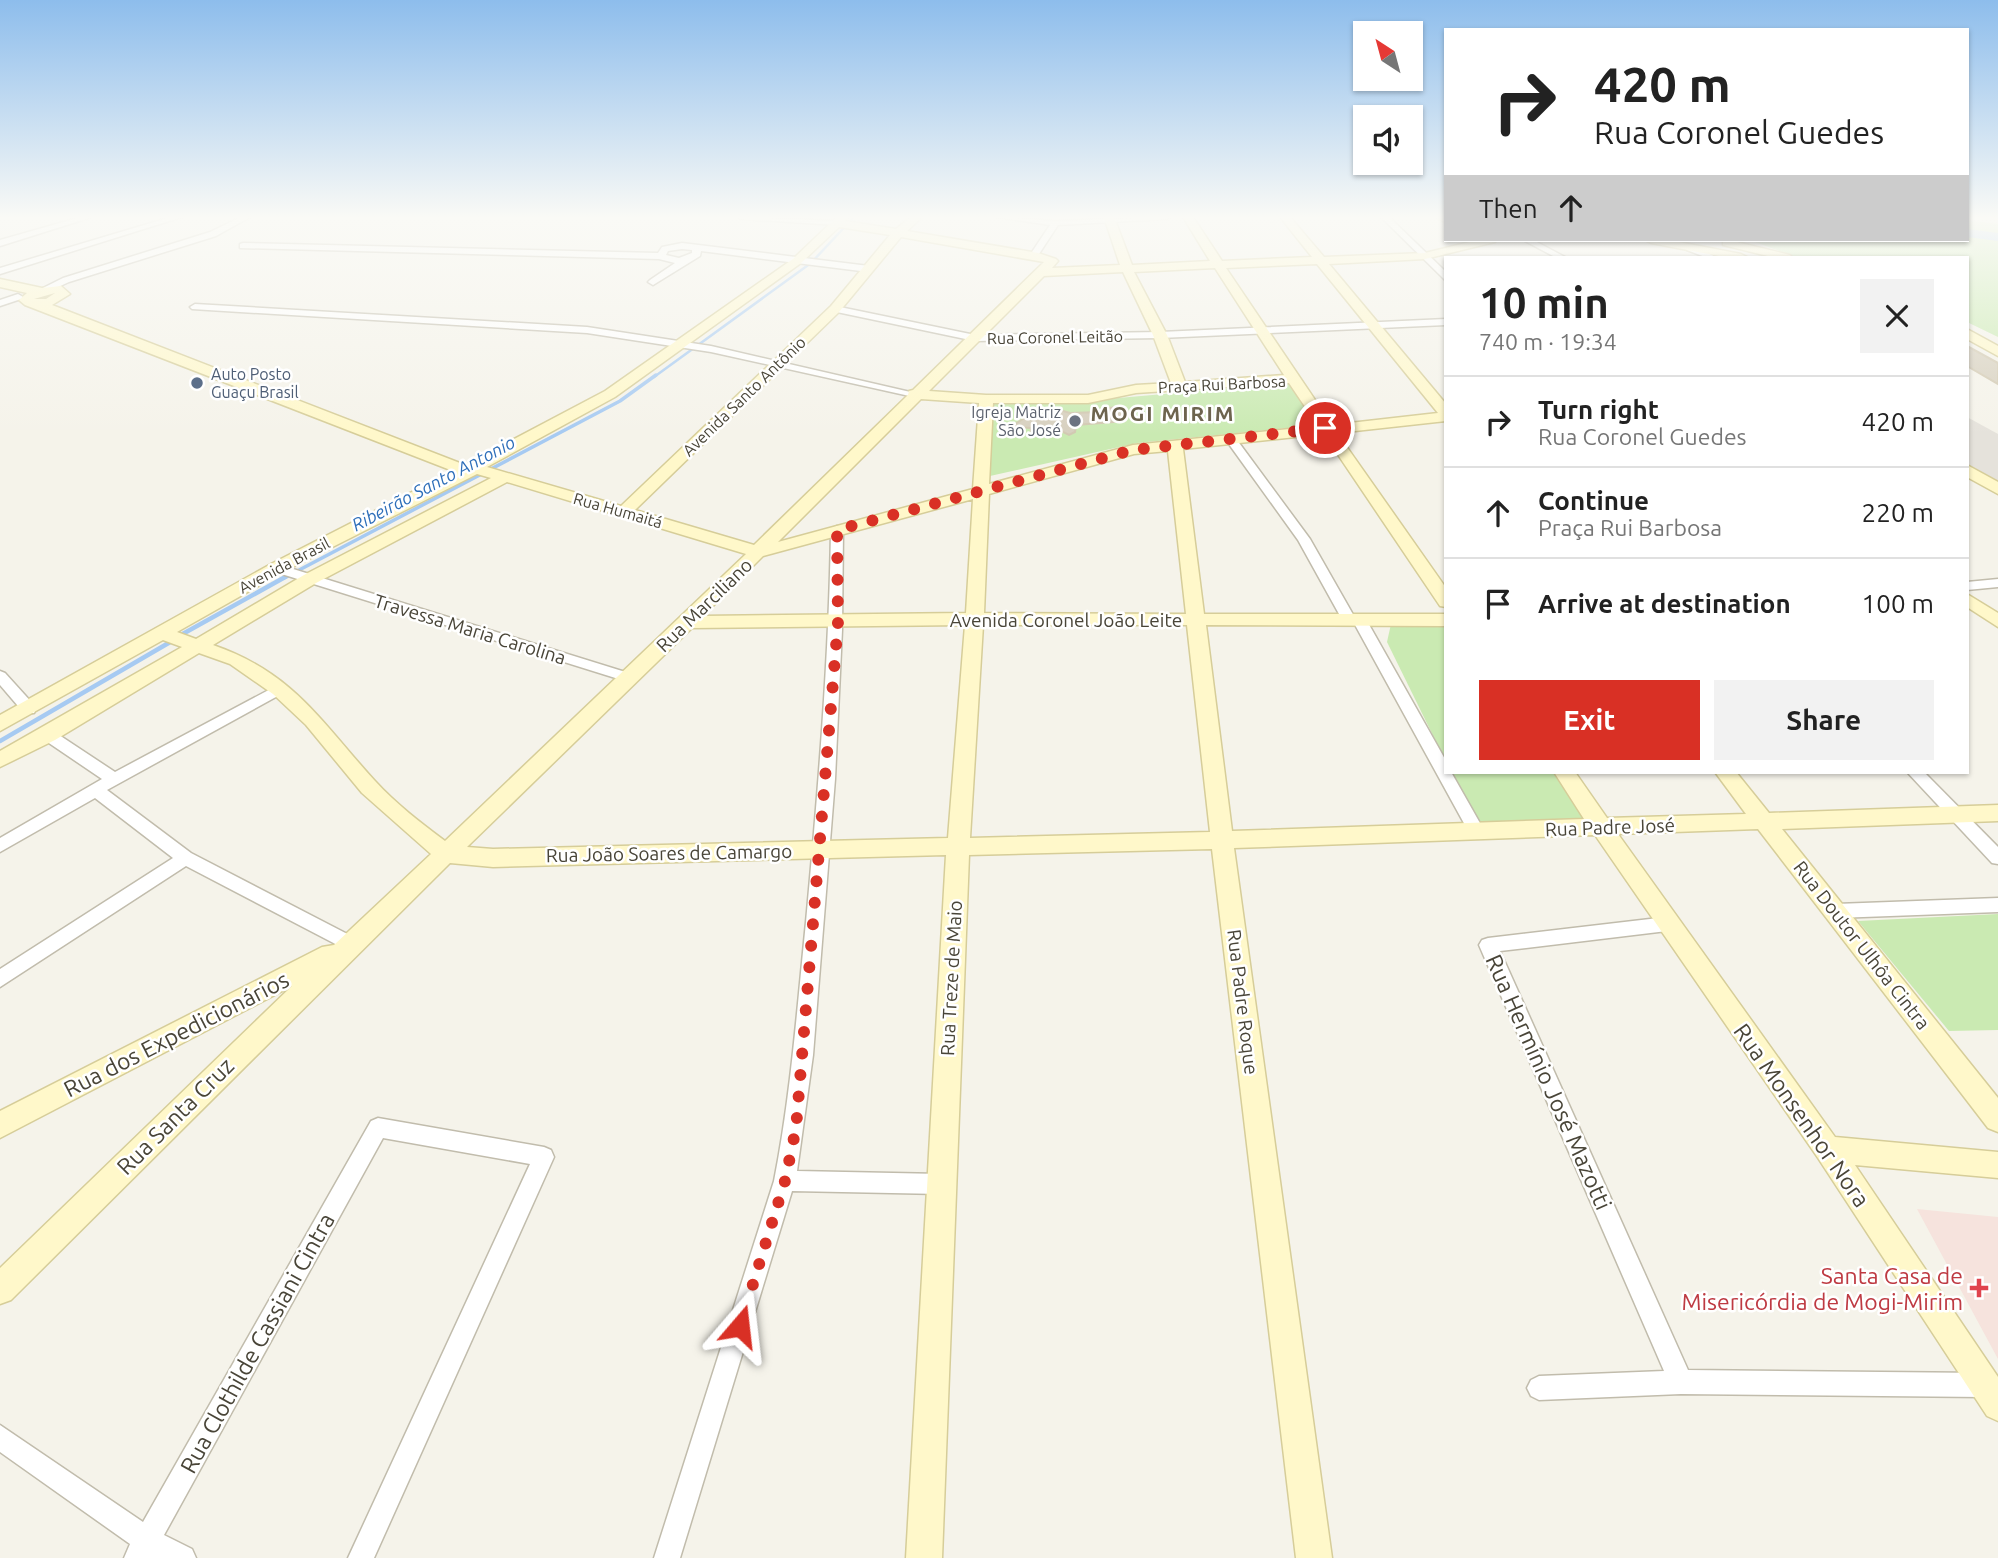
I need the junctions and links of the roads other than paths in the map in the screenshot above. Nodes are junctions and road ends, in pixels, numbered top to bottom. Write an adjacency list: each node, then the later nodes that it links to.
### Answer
1 (0, 290): 12 (street)
2 (19, 290): 12 (street)
3 (47, 290): 12 (street)
4 (65, 290): 11 (street)
5 (764, 290): 24 (street, Avenida Brasil)
6 (851, 290): 15 (street, Avenida Santo Antônio)
7 (1024, 290): 22 (street, Rua Marciliano)
8 (1137, 290): 21 (street)
9 (1232, 290): 19 (street)
10 (1343, 290): 17 (street)
11 (60, 295): 12 (street); 36 (street)
12 (32, 296): 13 (street); 36 (street)
13 (0, 303)
14 (195, 307): 24 (street)
15 (835, 309): 22 (street, Rua Coronel Leitão); 26 (street, Avenida Santo Antônio)
16 (1444, 322): 17 (street, Rua Coronel Leitão)
17 (1372, 326): 19 (street, Rua Coronel Leitão); 31 (street)
18 (1969, 326): 23 (street)
19 (1259, 331): 21 (street, Rua Coronel Leitão); 27 (street)
20 (1969, 334): 25 (street)
21 (1160, 335): 22 (street, Rua Coronel Leitão); 28 (street)
22 (975, 338): 29 (street, Rua Marciliano)
23 (1998, 340)
24 (693, 345): 26 (street); 36 (street, Avenida Brasil)
25 (1998, 352)
26 (777, 364): 29 (street); 40 (street, Avenida Santo Antônio)
27 (1292, 379): 28 (street, Praça Rui Barbosa); 33 (street, Praça Rui Barbosa)
28 (1179, 385): 30 (street, Praça Rui Barbosa)
29 (914, 394): 30 (street, Praça Rui Barbosa); 42 (street, Rua Marciliano)
30 (986, 398): 39 (street, Rua Treze de Maio)
31 (1444, 413)
32 (1444, 415): 33 (street)
33 (1325, 428): 34 (street); 47 (street, Praça Rui Barbosa)
34 (1230, 438): 35 (street); 52 (street)
35 (1175, 445): 39 (street); 51 (street, Rua Padre Roque)
36 (483, 471): 40 (street, Rua Humaitá); 43 (street, Avenida Brasil); 44 (street, Avenida Brasil)
37 (1969, 471): 38 (street)
38 (1998, 489)
39 (981, 490): 41 (street); 49 (street, Rua Treze de Maio)
40 (625, 511): 42 (street, Rua Humaitá)
41 (837, 530): 42 (street); 55 (street)
42 (759, 552): 54 (street, Rua Marciliano)
43 (281, 569): 44 (street, Travessa Maria Carolina); 56 (street, Avenida Brasil)
44 (304, 577): 56 (street, Avenida Brasil); 58 (street, Travessa Maria Carolina)
45 (1998, 583): 46 (street)
46 (1969, 586)
47 (1444, 599)
48 (1969, 600): 53 (street)
49 (974, 619): 51 (street, Avenida Coronel João Leite); 55 (street, Avenida Coronel João Leite); 76 (street, Rua Treze de Maio)
50 (1444, 620): 52 (street, Avenida Coronel João Leite)
51 (1197, 621): 52 (street, Avenida Coronel João Leite); 74 (street, Rua Padre Roque)
52 (1355, 621): 73 (street)
53 (1998, 621)
54 (686, 622): 55 (street, Avenida Coronel João Leite); 58 (street, Rua Marciliano)
55 (838, 622): 77 (street)
56 (179, 639): 59 (street); 60 (street, Avenida Brasil); 62 (street, Avenida Brasil)
57 (0, 676): 60 (street)
58 (630, 678): 78 (street, Rua Marciliano)
59 (280, 689): 67 (street); 78 (street)
60 (29, 709): 61 (street, Avenida Brasil)
61 (0, 724)
62 (48, 735): 63 (street, Avenida Brasil); 67 (street)
63 (0, 760)
64 (1565, 774): 72 (street, Rua Monsenhor Nora)
65 (1726, 774): 71 (street, Rua Doutor Ulhôa Cintra)
66 (1917, 774): 70 (street)
67 (114, 779): 68 (street)
68 (96, 790): 75 (street); 79 (street)
69 (1998, 813): 70 (street, Rua Padre José)
70 (1958, 815): 71 (street, Rua Padre José); 80 (street)
71 (1765, 821): 72 (street, Rua Padre José); 82 (street, Rua Doutor Ulhôa Cintra)
72 (1602, 827): 73 (street, Rua Padre José); 83 (street, Rua Monsenhor Nora)
73 (1477, 832): 74 (street, Rua Padre José)
74 (1222, 840): 76 (street, Rua João Soares de Camargo); 102 (street, Rua Padre Roque)
75 (0, 846)
76 (958, 846): 77 (street, Rua João Soares de Camargo); 91 (street, Rua Treze de Maio)
77 (821, 849): 78 (street, Rua João Soares de Camargo); 90 (street)
78 (446, 854): 84 (street, Rua Marciliano)
79 (185, 858): 84 (street); 85 (street)
80 (1998, 858)
81 (1998, 905): 82 (street)
82 (1836, 911): 86 (street, Rua Doutor Ulhôa Cintra)
83 (1667, 924): 88 (street, Rua Monsenhor Nora); 93 (street, Rua Hermínio José Mazotti)
84 (351, 944): 87 (street, Rua dos Expedicionários); 92 (street, Rua Santa Cruz)
85 (0, 979)
86 (1998, 1119)
87 (0, 1125)
88 (1828, 1149): 89 (street); 95 (street, Rua Monsenhor Nora)
89 (1998, 1165)
90 (785, 1181): 91 (street); 100 (street)
91 (941, 1184): 101 (street, Rua Treze de Maio)
92 (0, 1289)
93 (1681, 1382): 94 (street); 95 (street)
94 (1539, 1388)
95 (1991, 1395)
96 (0, 1437): 97 (street)
97 (142, 1549): 98 (street); 99 (street, Rua Clothilde Cassiani Cintra)
98 (183, 1558)
99 (361, 1558)
100 (667, 1558)
101 (924, 1558)
102 (1314, 1558)

